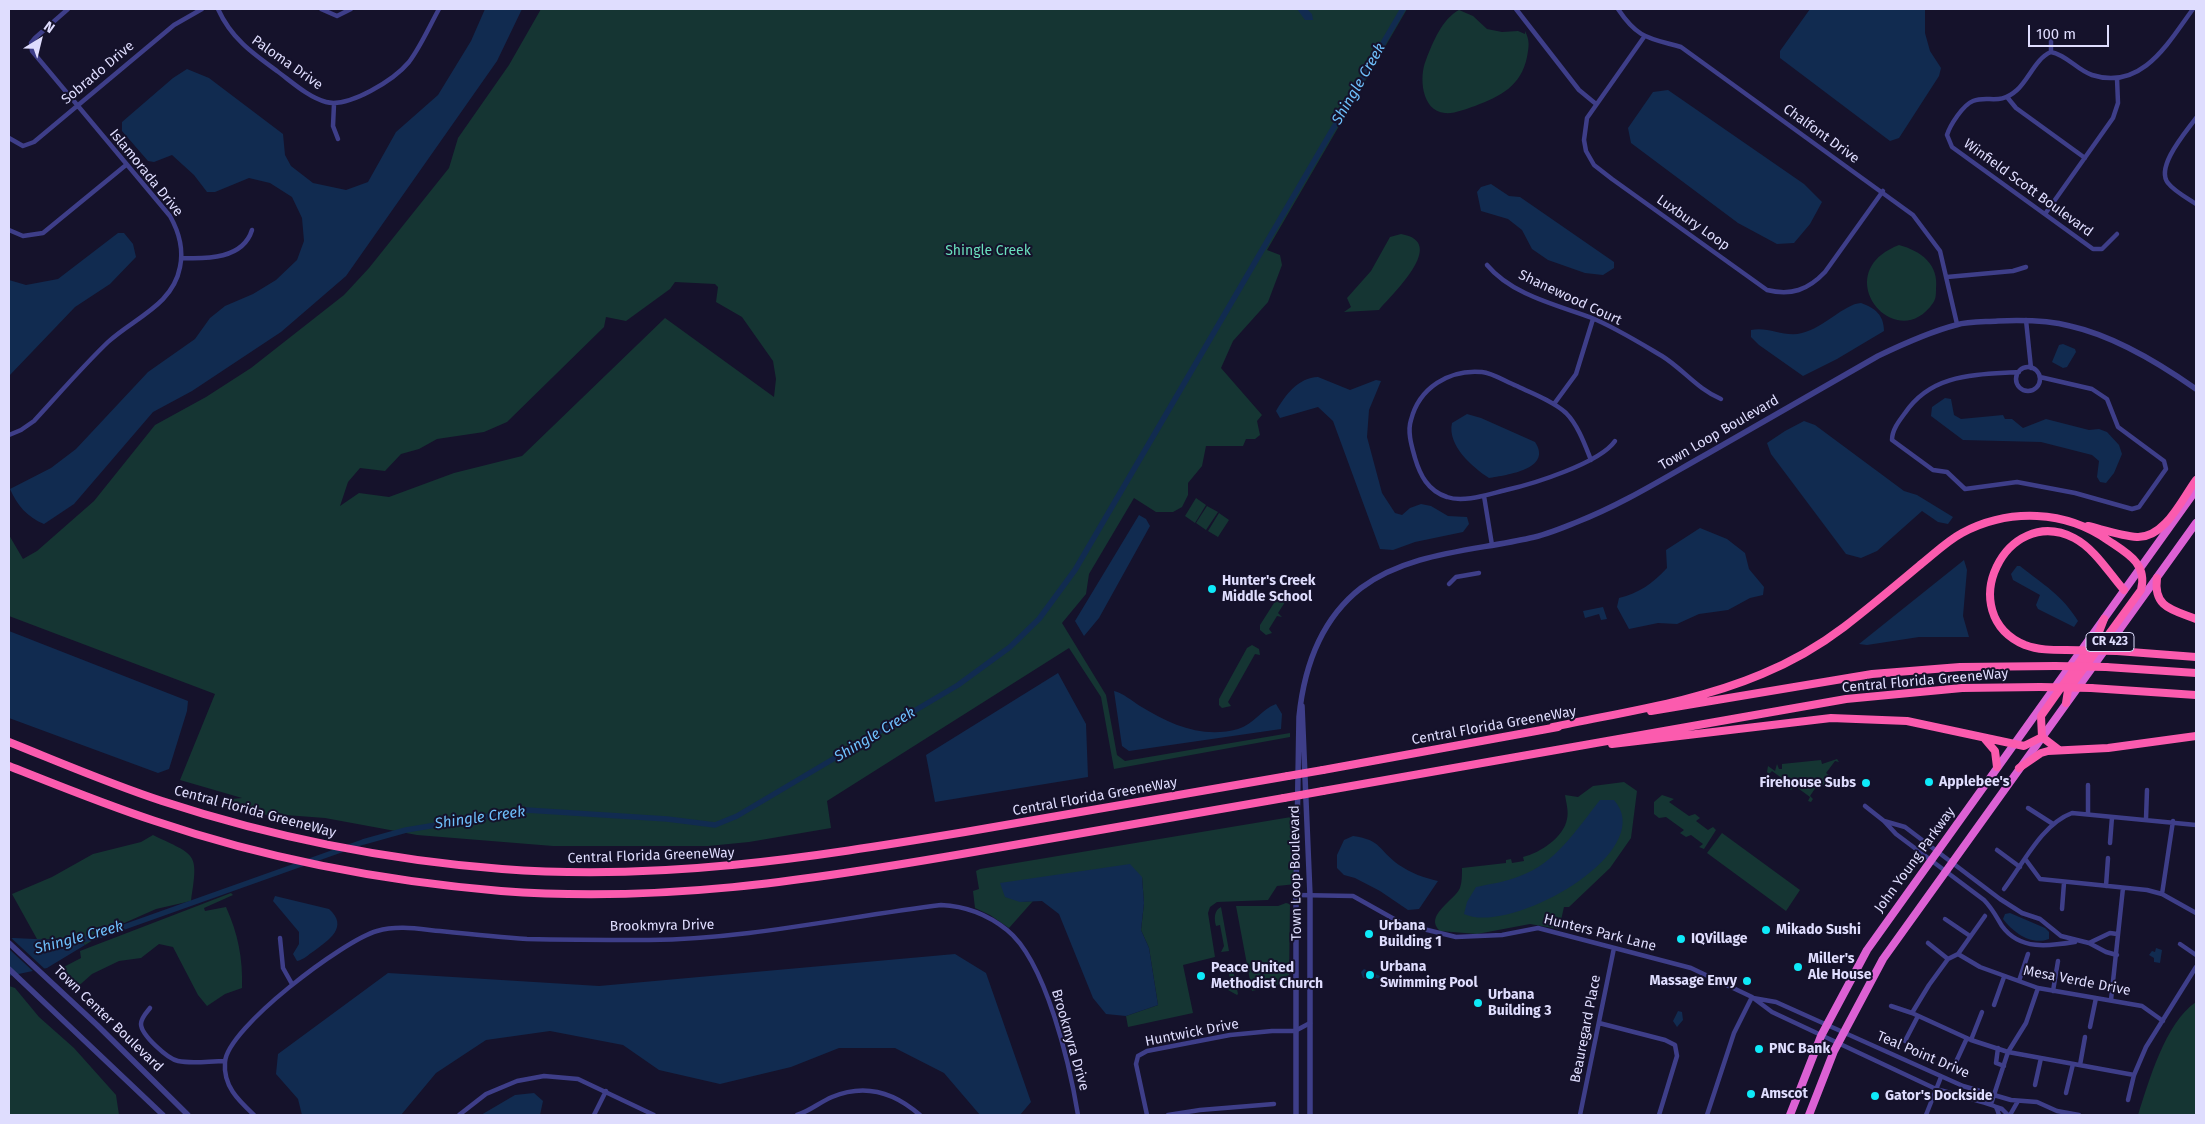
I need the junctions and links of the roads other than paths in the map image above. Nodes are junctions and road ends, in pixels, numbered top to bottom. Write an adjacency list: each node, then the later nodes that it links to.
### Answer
1 (68, 9): 17 (street, Islamorada Drive)
2 (202, 9): 17 (street, Sobrado Drive)
3 (218, 9): 15 (street, Paloma Drive)
4 (321, 9): 5 (street)
5 (351, 9)
6 (439, 9): 15 (street, Paloma Drive)
7 (1516, 9): 16 (street)
8 (1618, 9): 10 (street, Chalfont Drive)
9 (2193, 9): 13 (street)
10 (1644, 38): 16 (street, Luxbury Loop); 23 (street, Chalfont Drive)
11 (2051, 40): 12 (street)
12 (2051, 52): 13 (street); 14 (street)
13 (2117, 78): 21 (street)
14 (2007, 97): 21 (street); 25 (street, Winfield Scott Boulevard)
15 (334, 104): 20 (street)
16 (1596, 104): 23 (street, Luxbury Loop)
17 (76, 106): 19 (street, Sobrado Drive); 22 (street, Islamorada Drive)
18 (2195, 122): 24 (street)
19 (9, 138)
20 (338, 139)
21 (2085, 158): 25 (street)
22 (126, 165): 26 (street); 29 (street, Islamorada Drive)
23 (1883, 191): 32 (street, Chalfont Drive)
24 (2196, 204)
25 (2045, 214): 28 (street, Winfield Scott Boulevard)
26 (9, 230)
27 (252, 230): 29 (street)
28 (2117, 234)
29 (182, 258): 42 (street, Islamorada Drive)
30 (1488, 265): 33 (street, Shanewood Court)
31 (2026, 266): 32 (street)
32 (1948, 277): 35 (street, Chalfont Drive)
33 (1593, 319): 40 (street, Shanewood Court); 41 (street)
34 (2026, 320): 35 (street, Town Loop Boulevard); 36 (street); 39 (street, Town Loop Boulevard)
35 (1957, 324): 50 (street, Town Loop Boulevard)
36 (2031, 368): 37 (street); 38 (street)
37 (2019, 372): 38 (street); 38 (street)
38 (2040, 377)
39 (2196, 389)
40 (1721, 399)
41 (1554, 404): 44 (street); 47 (street)
42 (9, 435)
43 (1615, 441): 44 (street)
44 (1591, 460): 47 (street)
45 (2196, 480): 49 (highway)
46 (2196, 490): 51 (highway, John Young Parkway / CR 423)
47 (1484, 496): 50 (street)
48 (2196, 522): 53 (highway, CR 423)
49 (2077, 523): 51 (highway); 63 (highway)
50 (1492, 545): 60 (street, Town Loop Boulevard)
51 (2141, 567): 55 (highway, John Young Parkway / CR 423); 62 (highway)
52 (1479, 573): 54 (street)
53 (2157, 578): 57 (highway); 62 (highway, CR 423)
54 (1449, 584)
55 (2124, 590): 56 (highway, John Young Parkway / CR 423); 58 (highway, bridge)
56 (2104, 619): 66 (highway); 68 (highway, John Young Parkway / CR 423)
57 (2196, 619)
58 (2196, 657)
59 (2196, 673): 63 (highway, Central Florida GreeneWay, bridge)
60 (1301, 691): 99 (street, Town Loop Boulevard); 100 (street, Town Loop Boulevard)
61 (2196, 696): 69 (highway, Central Florida GreeneWay, bridge)
62 (2066, 703): 66 (highway, CR 423)
63 (1553, 728): 67 (highway, Central Florida GreeneWay, bridge)
64 (1980, 735): 68 (highway); 69 (highway); 72 (highway)
65 (2196, 736): 70 (highway)
66 (2042, 737): 68 (highway); 70 (highway); 73 (highway, CR 423)
67 (9, 742)
68 (2013, 744): 72 (highway, John Young Parkway / CR 423)
69 (1558, 749): 71 (highway, Central Florida GreeneWay, bridge)
70 (2059, 750): 73 (highway)
71 (9, 766)
72 (1997, 767): 86 (highway, John Young Parkway / CR 423)
73 (2019, 768): 91 (highway, CR 423)
74 (2088, 785): 78 (street)
75 (2147, 790): 80 (street)
76 (1865, 806): 81 (street)
77 (2028, 808): 83 (street)
78 (2088, 814): 79 (street); 83 (street)
79 (2112, 817): 80 (street); 85 (street)
80 (2146, 819): 82 (street)
81 (1884, 821): 86 (street); 89 (street)
82 (2173, 821): 84 (street); 98 (street)
83 (2053, 824): 90 (street)
84 (2196, 824)
85 (2110, 843)
86 (1937, 850): 89 (highway, John Young Parkway / CR 423); 91 (street)
87 (1997, 850): 92 (street)
88 (2108, 858): 95 (street)
89 (1930, 859): 93 (street); 141 (highway, John Young Parkway / CR 423)
90 (2026, 860): 92 (street); 94 (street)
91 (1951, 862): 93 (highway, CR 423); 101 (street)
92 (2020, 867): 97 (street)
93 (1944, 871): 102 (street); 144 (highway, CR 423)
94 (2064, 883): 95 (street); 103 (street)
95 (2106, 886): 96 (street)
96 (2123, 888): 98 (street); 107 (street)
97 (2004, 889)
98 (2162, 894): 104 (street)
99 (1296, 895): 100 (street, Hunters Park Lane); 143 (street, Town Loop Boulevard)
100 (1310, 895): 115 (street, Hunters Park Lane); 139 (street, Town Loop Boulevard)
101 (2002, 900): 102 (street); 110 (street)
102 (1993, 909): 110 (street)
103 (2062, 909)
104 (2196, 913)
105 (1985, 916): 108 (street)
106 (1945, 919): 108 (street)
107 (2117, 934): 113 (street); 118 (street)
108 (1970, 936): 116 (street)
109 (280, 938): 126 (street)
110 (2077, 941): 113 (street)
111 (9, 943): 170 (street, Town Center Boulevard)
112 (1928, 943): 120 (street)
113 (2089, 943): 118 (street)
114 (2180, 944): 119 (street)
115 (1614, 948): 129 (street, Hunters Park Lane); 140 (street, Beauregard Place)
116 (1958, 954): 120 (street); 124 (street, Mesa Verde Drive)
117 (2028, 954): 125 (street)
118 (2117, 955): 131 (street)
119 (2196, 955)
120 (1948, 959): 136 (street)
121 (2058, 961): 128 (street)
122 (2196, 967): 138 (street)
123 (9, 969): 169 (street)
124 (2004, 977): 125 (street, Mesa Verde Drive); 132 (street)
125 (2018, 981): 127 (street, Mesa Verde Drive)
126 (292, 984): 153 (street, Brookmyra Drive); 177 (street, Brookmyra Drive)
127 (2038, 988): 128 (street, Mesa Verde Drive); 151 (street)
128 (2053, 991): 130 (street, Mesa Verde Drive)
129 (1752, 997): 141 (street, Hunters Park Lane); 145 (street, Hunters Park Lane); 184 (street)
130 (2096, 998): 131 (street, Mesa Verde Drive); 142 (street)
131 (2111, 1000): 138 (street, Mesa Verde Drive)
132 (1994, 1005)
133 (1891, 1006): 136 (street)
134 (150, 1008): 153 (street)
135 (1982, 1012): 147 (street)
136 (1912, 1014): 137 (street)
137 (1918, 1016): 147 (street); 148 (street)
138 (2163, 1021): 158 (street)
139 (1310, 1023): 143 (street, Huntwick Drive); 181 (street, Town Loop Boulevard)
140 (1599, 1023): 182 (street, Beauregard Place); 183 (street)
141 (1826, 1025): 144 (street, Hunters Park Lane); 145 (highway, John Young Parkway / CR 423)
142 (2090, 1027)
143 (1295, 1031): 178 (street, Huntwick Drive); 180 (street, Town Loop Boulevard)
144 (1843, 1032): 149 (highway, CR 423); 159 (street, Teal Point Drive)
145 (1820, 1036): 149 (street, Hunters Park Lane); 185 (highway, John Young Parkway / CR 423)
146 (2085, 1038): 156 (street)
147 (1969, 1039): 150 (street); 154 (street)
148 (1905, 1042)
149 (1838, 1043): 161 (street, Teal Point Drive); 186 (highway, CR 423)
150 (1998, 1048): 151 (street); 157 (street)
151 (2008, 1052): 152 (street); 157 (street)
152 (2041, 1058): 155 (street); 160 (street)
153 (225, 1062): 171 (street)
154 (1955, 1064)
155 (2073, 1064): 156 (street); 163 (street)
156 (2080, 1065): 158 (street)
157 (2004, 1066): 164 (street)
158 (2134, 1075): 165 (street)
159 (1941, 1077): 161 (street); 164 (street, Teal Point Drive)
160 (2035, 1085)
161 (1936, 1089): 168 (street, Teal Point Drive); 187 (street)
162 (606, 1091): 172 (street); 173 (street); 174 (street)
163 (2066, 1093)
164 (1994, 1095): 166 (street, Teal Point Drive); 168 (street)
165 (2128, 1100)
166 (2018, 1101): 189 (street); 190 (street, Teal Point Drive)
167 (1274, 1104): 179 (street)
168 (1994, 1106): 188 (street); 189 (street)
169 (163, 1115)
170 (188, 1115)
171 (254, 1115)
172 (459, 1115)
173 (594, 1115)
174 (654, 1115)
175 (798, 1115): 176 (street)
176 (920, 1115)
177 (1078, 1115)
178 (1147, 1115)
179 (1168, 1115)
180 (1296, 1115)
181 (1310, 1115)
182 (1580, 1115)
183 (1659, 1115)
184 (1706, 1115)
185 (1790, 1115)
186 (1809, 1115)
187 (1926, 1115)
188 (1999, 1115)
189 (2009, 1115)
190 (2078, 1115)

